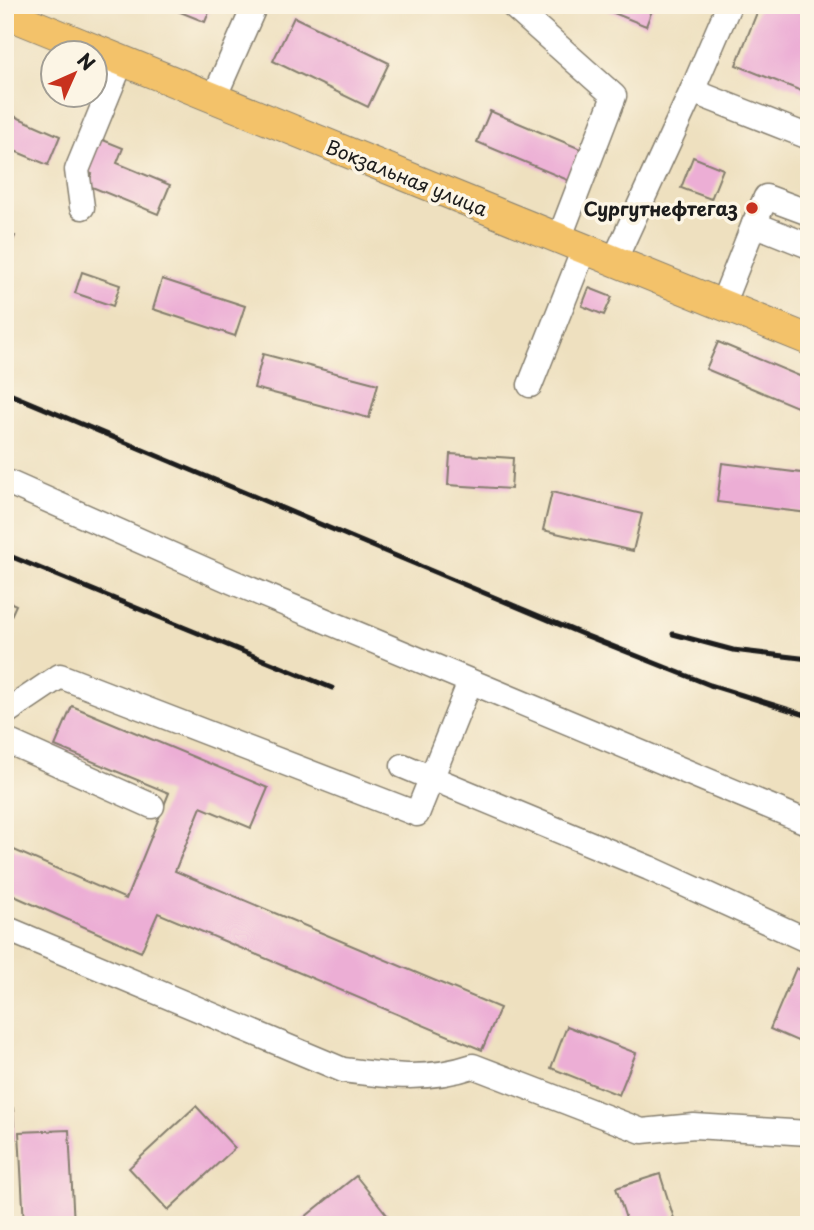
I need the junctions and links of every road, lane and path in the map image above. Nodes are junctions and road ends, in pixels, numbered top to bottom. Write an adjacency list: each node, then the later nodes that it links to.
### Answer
1 (255, 5): 7 (lane)
2 (512, 5): 12 (lane)
3 (729, 5): 6 (lane)
4 (5, 13): 5 (main road, Вокзальная улица)
5 (122, 60): 7 (main road, Вокзальная улица); 9 (lane)
6 (692, 91): 8 (lane); 14 (lane)
7 (214, 98): 12 (main road, Вокзальная улица)
8 (809, 137)
9 (82, 207)
10 (809, 213): 11 (lane)
11 (754, 224): 13 (lane); 15 (lane)
12 (572, 244): 14 (main road, Вокзальная улица); 17 (lane)
13 (809, 246)
14 (614, 261): 15 (main road, Вокзальная улица)
15 (722, 305): 16 (main road, Вокзальная улица)
16 (809, 340)
17 (530, 385)
18 (5, 481): 19 (lane)
19 (470, 682): 23 (lane); 25 (lane)
20 (5, 713): 23 (lane)
21 (8, 747): 24 (lane)
22 (403, 766): 23 (lane)
23 (432, 778): 27 (lane)
24 (152, 806)
25 (809, 823)
26 (5, 928): 28 (lane)
27 (809, 940)
28 (809, 1133)

